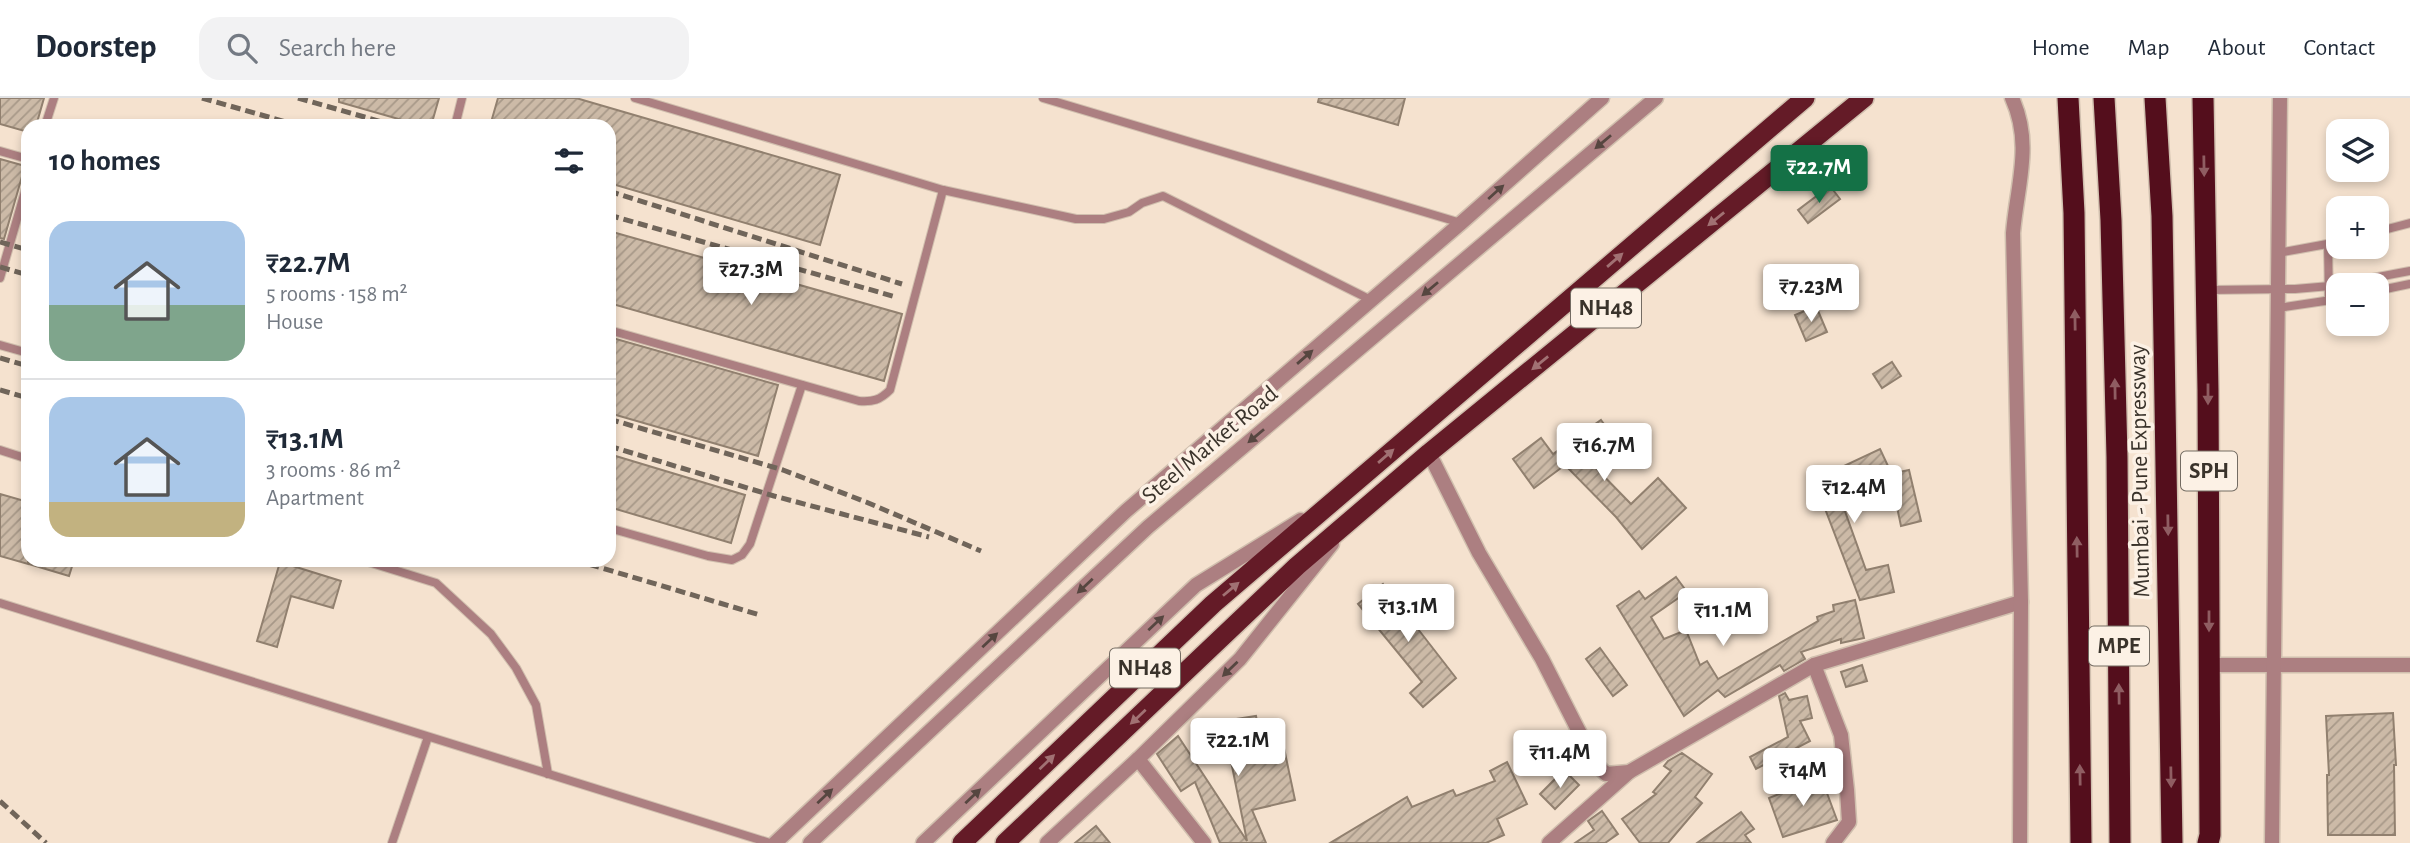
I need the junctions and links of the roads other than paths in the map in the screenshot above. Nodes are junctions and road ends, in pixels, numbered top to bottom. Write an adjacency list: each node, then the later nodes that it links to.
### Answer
1 (54, 98): 15 (lane)
2 (462, 98): 16 (lane)
3 (635, 98): 19 (lane)
4 (1044, 98): 21 (lane)
5 (1602, 98): 21 (street, Steel Market Road, one-way to 5)
6 (1656, 98): 61 (street, Steel Market Road, one-way to 61)
7 (1805, 98): 44 (highway, NH48, one-way to 7)
8 (1864, 98): 42 (highway, NH48, one-way to 42)
9 (2012, 98): 48 (street)
10 (2068, 98): 70 (highway, one-way to 10)
11 (2104, 98): 71 (highway, Mumbai - Pune Expressway / MPE, one-way to 11)
12 (2155, 98): 72 (highway, Mumbai - Pune Expressway / MPE, one-way to 72)
13 (2203, 98): 33 (highway, SPH, one-way to 33)
14 (2280, 98): 25 (street)
15 (47, 119)
16 (457, 119)
17 (0, 151): 18 (lane)
18 (21, 157)
19 (943, 190): 34 (lane); 40 (lane)
20 (21, 205): 28 (lane)
21 (1461, 223): 34 (street, Steel Market Road)
22 (2410, 223): 23 (lane)
23 (2389, 229)
24 (2326, 244): 25 (lane)
25 (2278, 253): 32 (street)
26 (2410, 271): 27 (lane)
27 (2389, 275)
28 (0, 278)
29 (2410, 284): 31 (lane)
30 (2326, 286): 32 (lane)
31 (2389, 288)
32 (2279, 289): 33 (lane); 36 (street)
33 (2207, 290): 51 (highway, SPH, one-way to 51)
34 (1371, 300): 60 (street, Steel Market Road, one-way to 34)
35 (2326, 301): 36 (lane)
36 (2278, 308): 52 (street)
37 (616, 332): 40 (lane)
38 (0, 345): 39 (lane)
39 (21, 351)
40 (802, 385): 46 (lane)
41 (0, 450): 43 (lane)
42 (1429, 453): 45 (highway, NH48); 56 (street)
43 (21, 457)
44 (1334, 500): 62 (street, one-way to 44); 63 (highway, NH48, one-way to 44)
45 (1350, 520): 55 (street, one-way to 55); 64 (highway, NH48, one-way to 64)
46 (616, 529)
47 (385, 567): 57 (lane)
48 (2021, 602): 50 (street); 69 (street)
49 (0, 603): 54 (lane)
50 (1814, 665): 56 (street); 68 (street)
51 (2209, 665): 52 (street); 73 (highway, SPH)
52 (2273, 665): 53 (street); 74 (street)
53 (2410, 665)
54 (428, 737): 57 (lane); 58 (lane)
55 (1138, 759): 65 (street); 66 (street)
56 (1629, 772): 67 (street)
57 (548, 774): 59 (lane)
58 (392, 843)
59 (770, 843)
60 (775, 843)
61 (810, 843)
62 (923, 843)
63 (962, 843)
64 (1005, 843)
65 (1047, 843)
66 (1204, 843)
67 (1549, 843)
68 (1833, 843)
69 (2020, 843)
70 (2081, 843)
71 (2120, 843)
72 (2172, 843)
73 (2208, 843)
74 (2272, 843)

